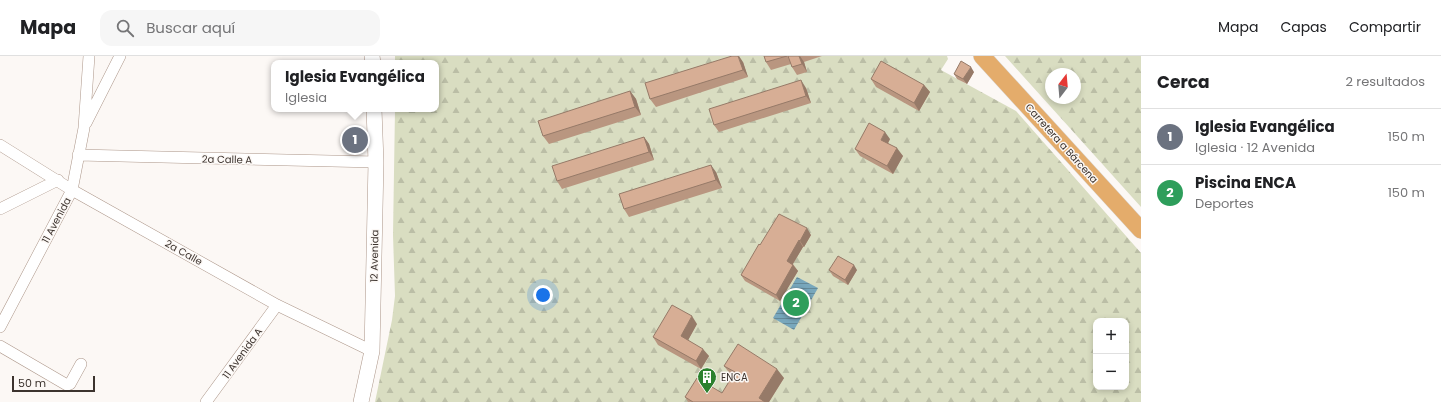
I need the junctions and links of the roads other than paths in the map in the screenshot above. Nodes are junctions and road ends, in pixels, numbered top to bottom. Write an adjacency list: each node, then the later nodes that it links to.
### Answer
1 (120, 56): 5 (street)
2 (982, 56): 12 (main road, Carretera a Bárcena)
3 (88, 58): 5 (street, 11 Avenida)
4 (374, 112): 8 (main road, 12 Avenida)
5 (84, 128): 7 (street, 11 Avenida)
6 (0, 145): 9 (street, 2a Calle)
7 (78, 155): 8 (street, 2a Calle A); 10 (street, 11 Avenida)
8 (376, 162): 16 (main road, 12 Avenida)
9 (58, 180): 10 (street, 2a Calle); 11 (street)
10 (72, 190): 13 (street, 2a Calle); 14 (street, 11 Avenida)
11 (0, 209)
12 (1141, 230)
13 (277, 305): 16 (street, 2a Calle); 18 (street, 11 Avenida A)
14 (0, 327)
15 (0, 346): 17 (street)
16 (372, 351): 19 (main road, 12 Avenida)
17 (81, 364)
18 (206, 402)
19 (361, 402)

